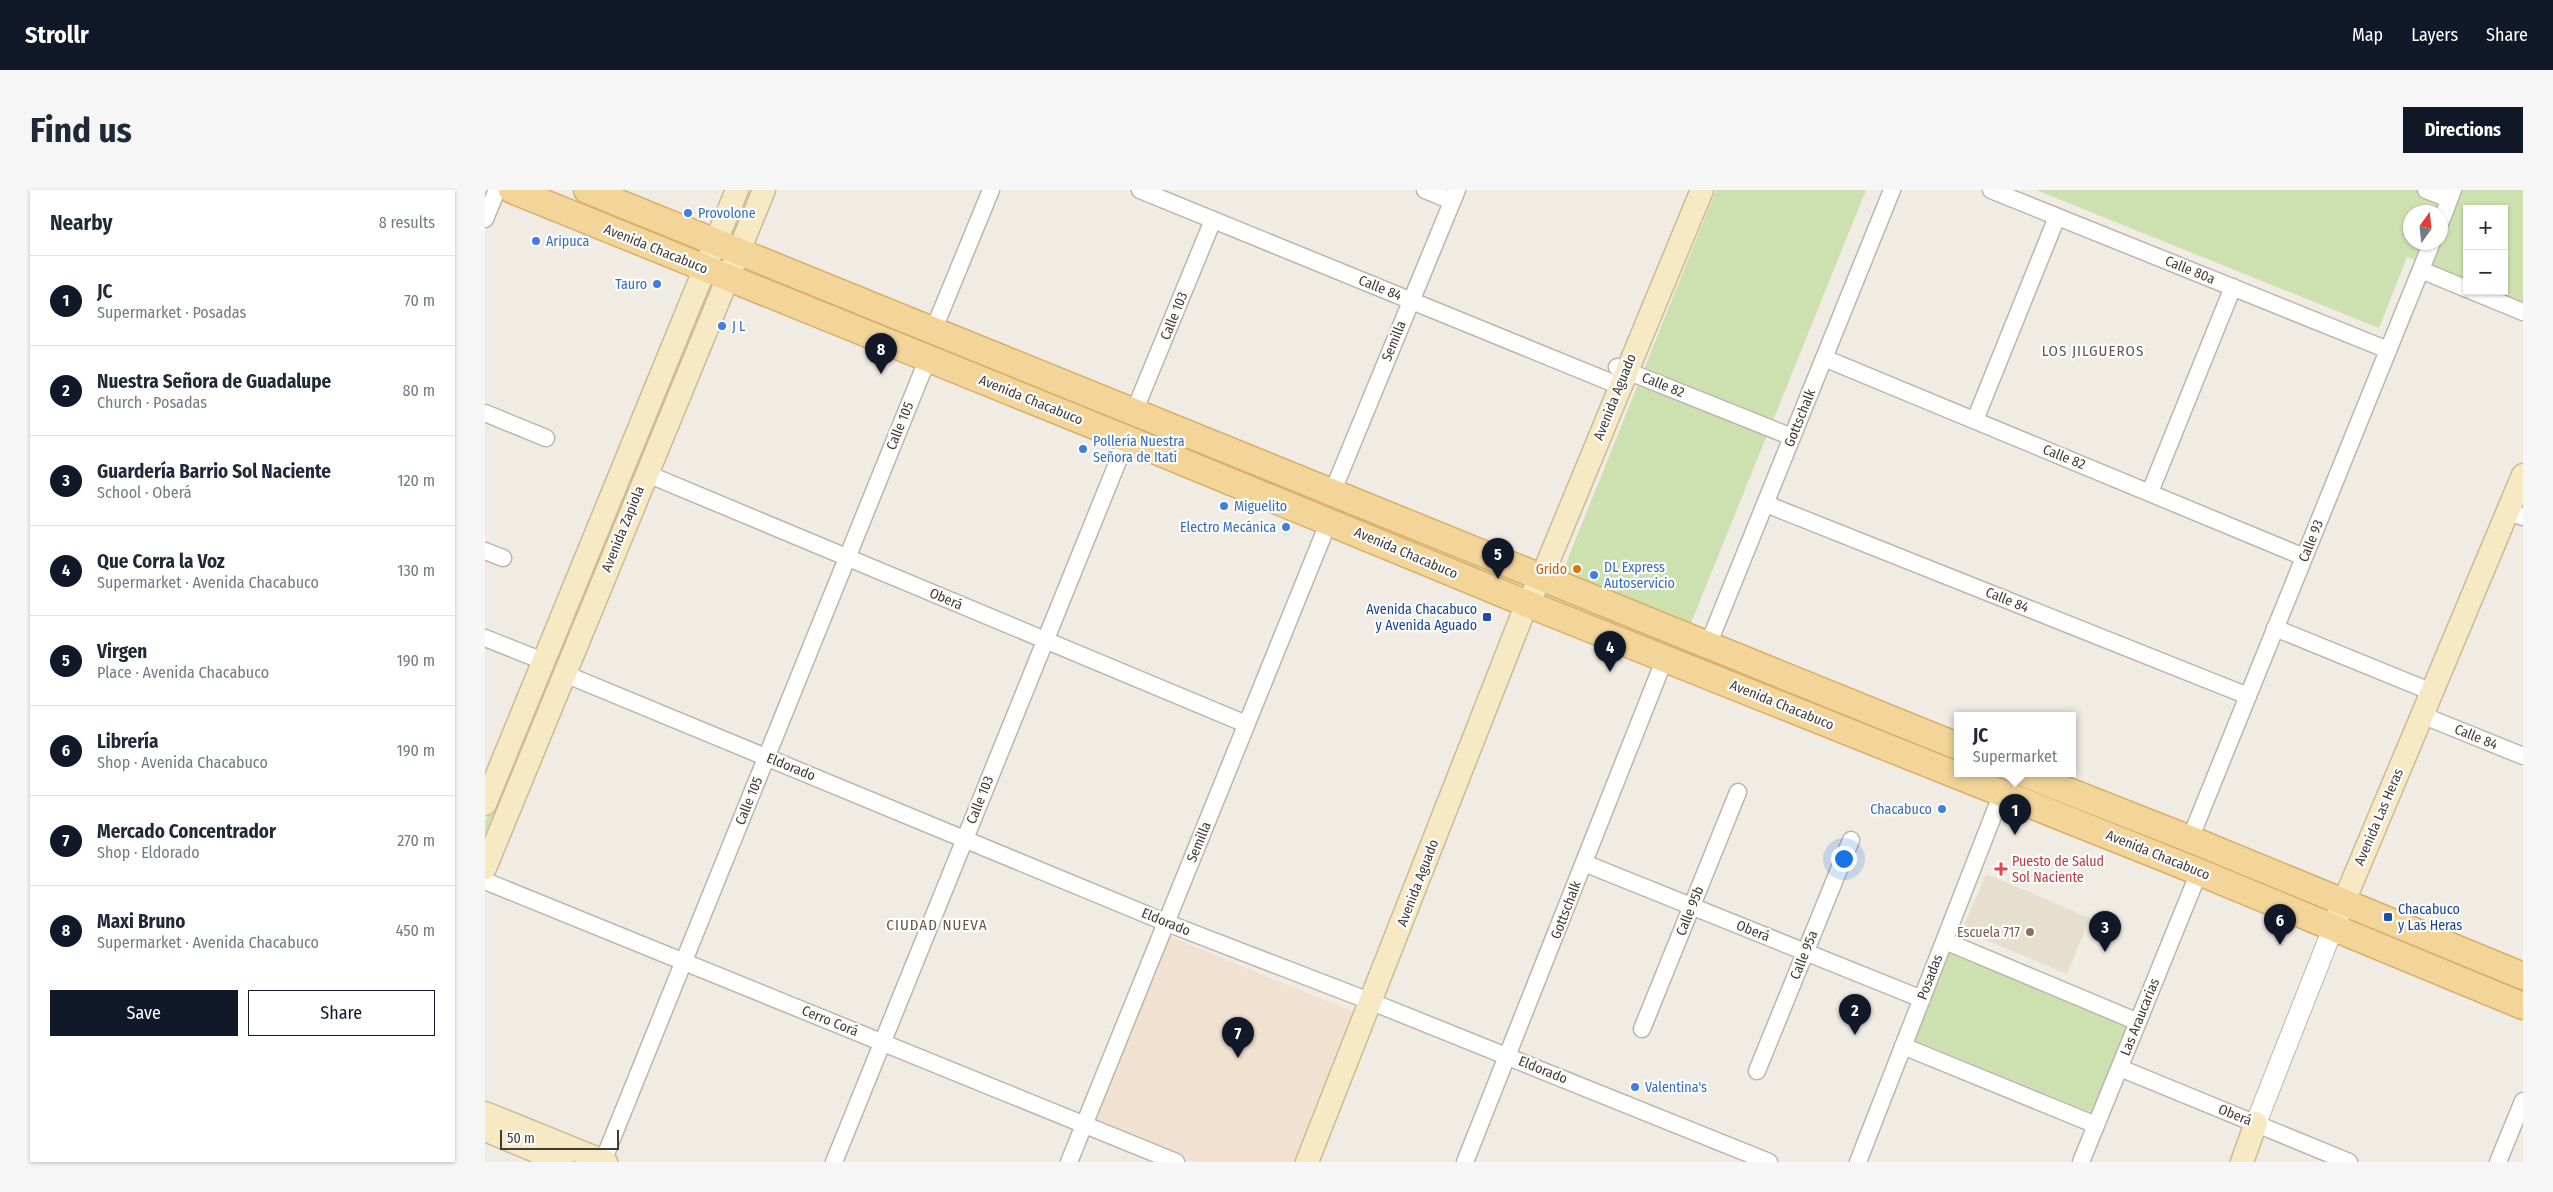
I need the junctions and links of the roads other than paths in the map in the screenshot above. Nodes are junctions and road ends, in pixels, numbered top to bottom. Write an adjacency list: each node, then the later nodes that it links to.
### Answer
1 (497, 190): 17 (street)
2 (512, 190): 22 (main road, Avenida Chacabuco)
3 (587, 190): 19 (main road, Avenida Chacabuco)
4 (737, 190): 19 (main road, Avenida Zapiola)
5 (764, 190): 19 (main road, Avenida Zapiola)
6 (991, 190): 28 (street)
7 (1140, 190): 18 (street, Calle 84)
8 (1425, 190): 15 (street)
9 (1688, 190): 32 (main road, Avenida Aguado)
10 (1702, 190): 32 (main road, Avenida Aguado)
11 (1893, 190): 31 (street, Gottschalk)
12 (1991, 190): 16 (street, Calle 80a)
13 (2426, 190): 14 (street)
14 (2451, 195)
15 (1454, 196): 26 (street, Semilla)
16 (2057, 217): 23 (street, Calle 80a); 35 (street)
17 (485, 219)
18 (1213, 220): 26 (street, Calle 84); 33 (street, Calle 103)
19 (728, 247): 22 (main road, Avenida Zapiola); 28 (main road, Avenida Chacabuco)
20 (2429, 250): 21 (street, Calle 93)
21 (2421, 270): 24 (street); 29 (street, Calle 93)
22 (717, 274): 30 (main road, Avenida Chacabuco); 39 (main road, Avenida Zapiola); 57 (main road, Avenida Zapiola)
23 (2233, 287): 29 (street, Calle 80a); 41 (street)
24 (2463, 287)
25 (2482, 295): 27 (street)
26 (1411, 300): 32 (street, Calle 84); 42 (street, Semilla)
27 (2523, 312)
28 (933, 331): 33 (main road, Avenida Chacabuco)
29 (2388, 350): 48 (street, Calle 93)
30 (928, 358): 38 (main road, Avenida Chacabuco); 47 (street, Calle 105)
31 (1825, 358): 35 (street, Calle 82); 36 (street, Gottschalk)
32 (1618, 376): 36 (street, Calle 82); 50 (main road, Avenida Aguado)
33 (1134, 412): 42 (main road, Avenida Chacabuco)
34 (485, 413): 37 (street)
35 (1975, 420): 41 (street, Calle 82)
36 (1792, 437): 43 (street, Gottschalk)
37 (546, 438)
38 (1127, 439): 45 (main road, Avenida Chacabuco); 54 (street, Calle 103)
39 (645, 473): 47 (street, Oberá); 58 (main road, Avenida Zapiola)
40 (2523, 475): 59 (main road, Avenida Las Heras)
41 (2150, 492): 48 (street, Calle 82)
42 (1332, 493): 50 (main road, Avenida Chacabuco)
43 (1765, 504): 55 (street, Gottschalk); 60 (street, Calle 84)
44 (2521, 510): 61 (main road, Avenida Las Heras)
45 (1329, 521): 51 (main road, Avenida Chacabuco); 62 (street, Semilla)
46 (485, 551): 49 (street)
47 (847, 557): 54 (street, Oberá); 65 (street, Calle 105)
48 (2304, 557): 52 (street, Calle 93)
49 (503, 558)
50 (1535, 577): 51 (main road, Avenida Aguado); 55 (main road, Avenida Chacabuco)
51 (1527, 603): 56 (main road, Avenida Chacabuco); 87 (main road, Avenida Aguado)
52 (2275, 628): 59 (street); 60 (street, Calle 93)
53 (485, 638): 57 (street)
54 (1045, 640): 62 (street, Oberá); 72 (street, Calle 103)
55 (1708, 645): 63 (main road, Avenida Chacabuco)
56 (1665, 658): 66 (main road, Avenida Chacabuco); 75 (street, Gottschalk)
57 (543, 661): 71 (main road, Avenida Zapiola)
58 (565, 674): 65 (street, Eldorado); 76 (main road, Avenida Zapiola)
59 (2432, 692): 80 (main road, Avenida Las Heras)
60 (2248, 696): 73 (street, Calle 93)
61 (2429, 718): 64 (street, Calle 84); 80 (main road, Avenida Las Heras)
62 (1246, 724): 81 (street, Semilla)
63 (1954, 745)
64 (2523, 756)
65 (767, 757): 72 (street, Eldorado); 84 (street, Calle 105)
66 (1954, 774)
67 (1962, 777): 70 (main road, Avenida Chacabuco)
68 (2033, 777): 73 (main road, Avenida Chacabuco)
69 (1738, 792): 79 (street, Calle 95b)
70 (2002, 793): 77 (main road, Avenida Chacabuco); 82 (street, Posadas)
71 (485, 804)
72 (965, 839): 81 (street, Eldorado); 91 (street, Calle 103)
73 (2190, 839): 80 (main road, Avenida Chacabuco)
74 (1851, 840): 83 (street, Calle 95a)
75 (1584, 863): 79 (street, Oberá); 93 (street, Gottschalk)
76 (485, 868)
77 (2199, 872): 80 (main road, Avenida Chacabuco); 89 (street, Las Araucarias)
78 (485, 880): 84 (street, Cerro Corá)
79 (1692, 906): 83 (street, Oberá); 90 (street, Calle 95b)
80 (2341, 913): 85 (main road, Avenida Chacabuco); 88 (main road, Avenida Chacabuco); 98 (street, Avenida Las Heras)
81 (1167, 923): 87 (street, Eldorado); 99 (street, Semilla)
82 (1945, 941): 86 (street, Posadas); 89 (street)
83 (1805, 952): 86 (street, Oberá); 95 (street, Calle 95a)
84 (684, 961): 91 (street, Cerro Corá); 103 (street, Calle 105)
85 (2523, 976)
86 (1922, 999): 92 (street, Posadas)
87 (1372, 1002): 93 (street, Eldorado); 107 (main road, Avenida Aguado)
88 (2523, 1006)
89 (2138, 1022): 94 (street, Las Araucarias)
90 (1642, 1029)
91 (882, 1042): 99 (street, Cerro Corá); 104 (street, Calle 103)
92 (1903, 1046): 100 (street); 110 (street, Posadas)
93 (1509, 1056): 108 (street, Gottschalk); 109 (street, Eldorado)
94 (2120, 1068): 98 (street, Oberá); 100 (street, Las Araucarias)
95 (1757, 1071)
96 (2523, 1101): 114 (street)
97 (485, 1113): 103 (main road)
98 (2256, 1123): 112 (main road, Avenida Las Heras); 113 (street, Oberá)
99 (1084, 1125): 105 (street, Semilla); 106 (street, Cerro Corá)
100 (2096, 1125): 111 (street, Las Araucarias)
101 (485, 1130): 102 (main road)
102 (561, 1162)
103 (605, 1162)
104 (834, 1162)
105 (1069, 1162)
106 (1175, 1162)
107 (1307, 1162)
108 (1465, 1162)
109 (1769, 1162)
110 (1858, 1162)
111 (2081, 1162)
112 (2242, 1162)
113 (2349, 1162)
114 (2498, 1162)

